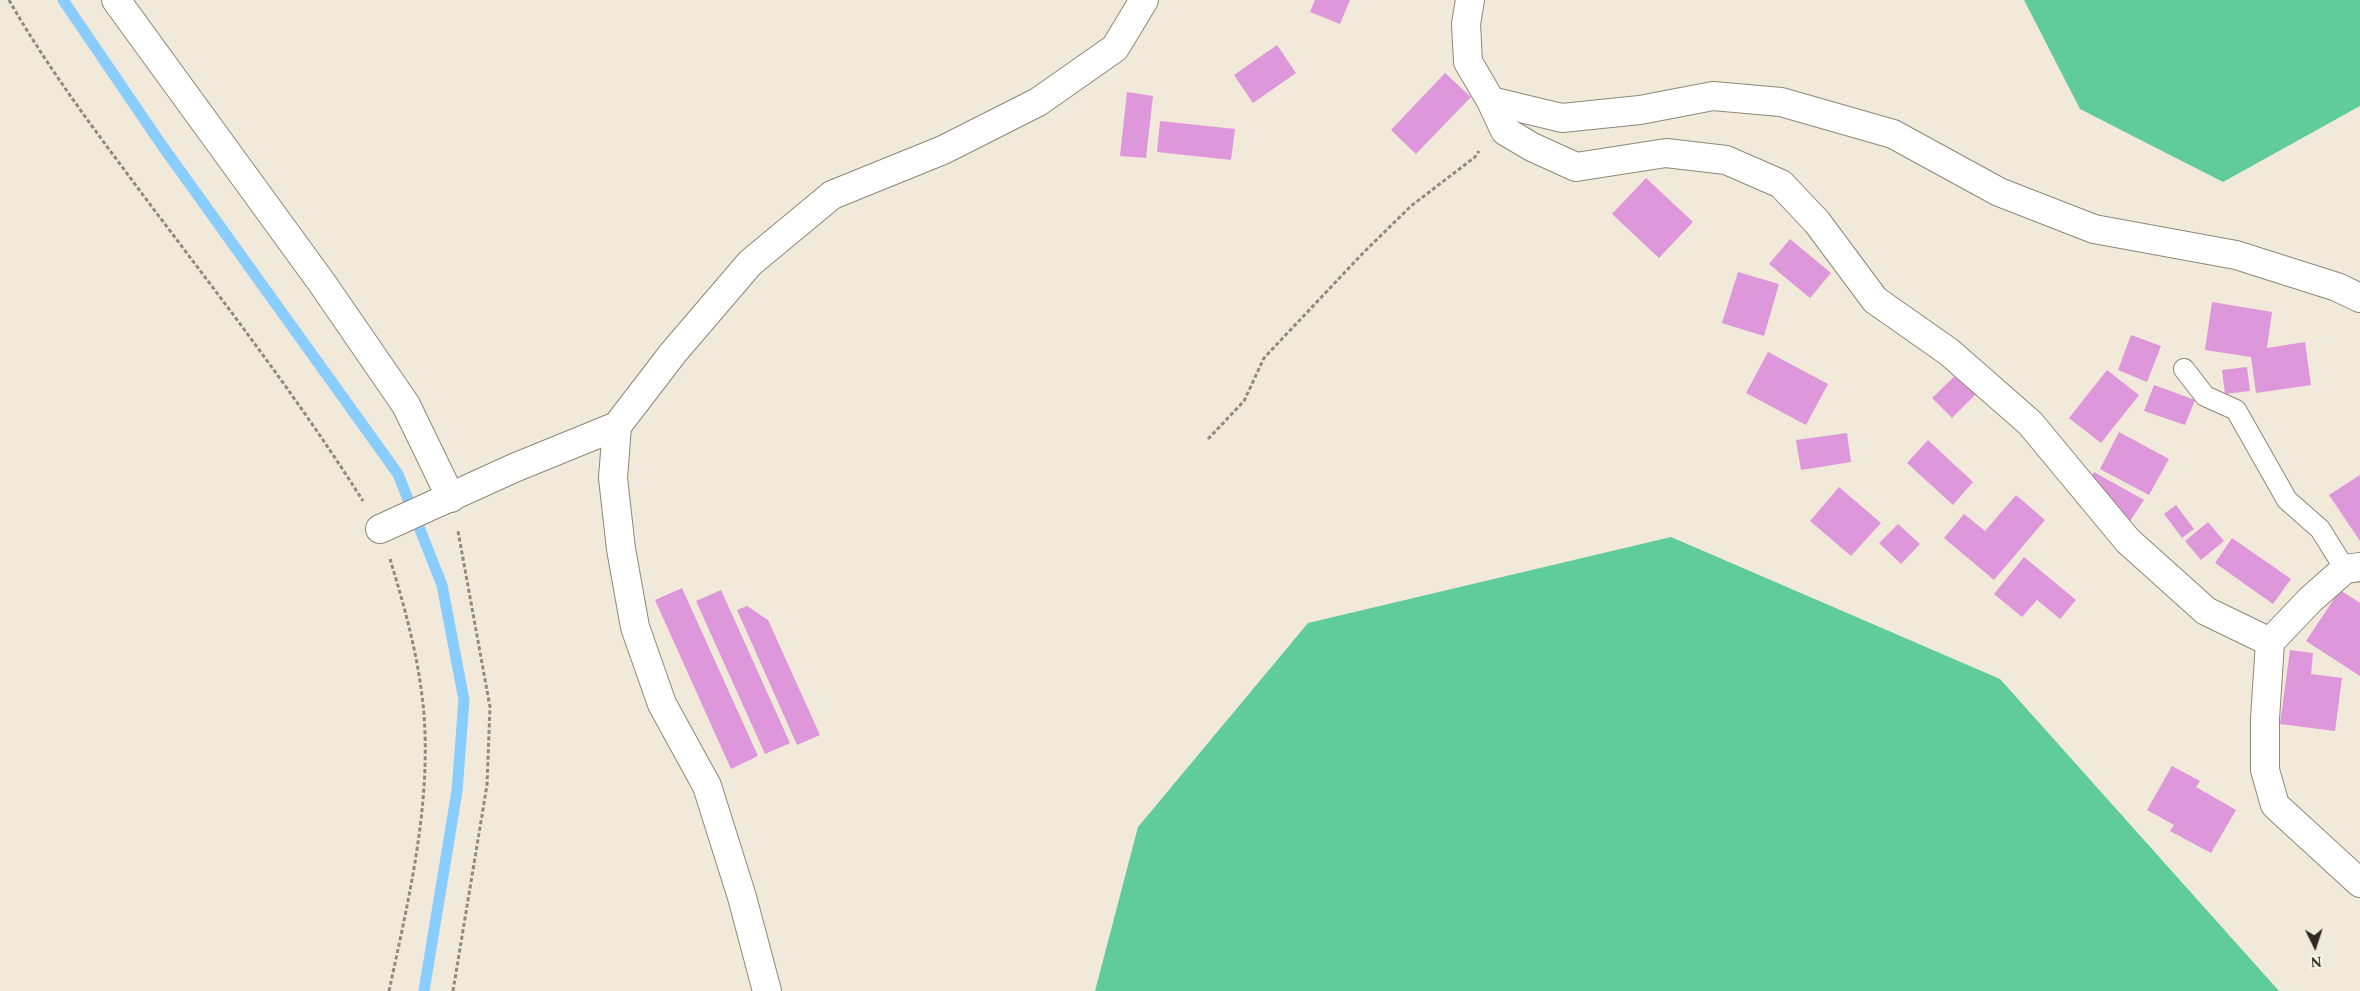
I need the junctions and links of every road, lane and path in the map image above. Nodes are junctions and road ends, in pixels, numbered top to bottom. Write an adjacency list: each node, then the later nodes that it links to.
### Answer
1 (9, 0): 11 (path)
2 (116, 0): 10 (street)
3 (1144, 0): 8 (street)
4 (1470, 0): 5 (street)
5 (1496, 110): 6 (street); 9 (path); 13 (street)
6 (2360, 298)
7 (2184, 368): 12 (lane)
8 (617, 426): 10 (street); 17 (street)
9 (1208, 439)
10 (452, 498): 11 (street); 16 (path)
11 (380, 529): 15 (path)
12 (2353, 568): 13 (street)
13 (2270, 642): 14 (street)
14 (2360, 883)
15 (389, 991)
16 (453, 991)
17 (767, 991)

